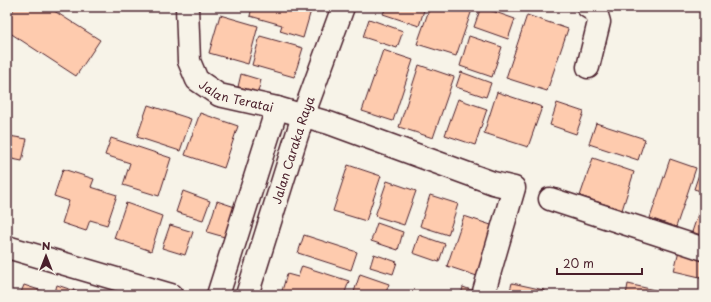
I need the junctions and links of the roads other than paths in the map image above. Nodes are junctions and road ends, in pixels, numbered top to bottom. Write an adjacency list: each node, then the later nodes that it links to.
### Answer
1 (187, 7): 5 (street, Jalan Teratai)
2 (343, 7): 6 (street, Jalan Caraka Raya)
3 (588, 7): 4 (street)
4 (588, 67)
5 (277, 108): 6 (street, Jalan Teratai); 11 (street)
6 (304, 116): 12 (street, Jalan Caraka Raya); 13 (street, Jalan Teratai)
7 (550, 199): 9 (street)
8 (7, 247): 10 (street)
9 (704, 249)
10 (171, 295)
11 (218, 295)
12 (247, 295)
13 (483, 295)

